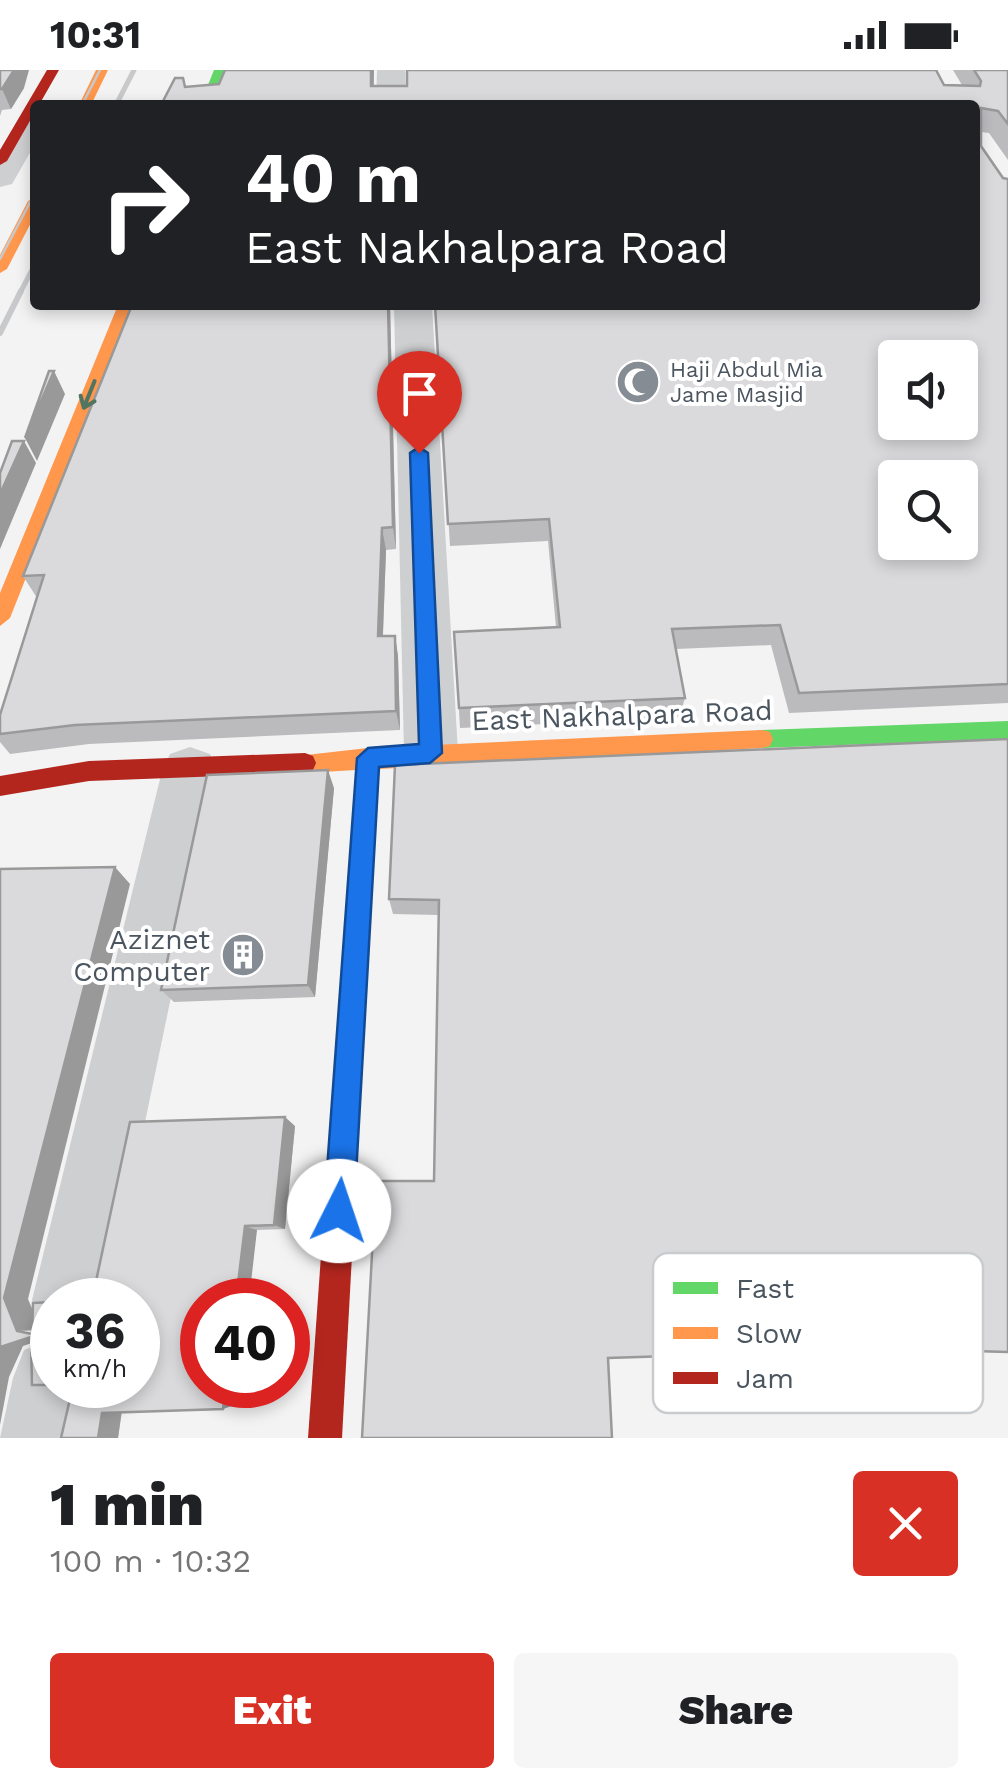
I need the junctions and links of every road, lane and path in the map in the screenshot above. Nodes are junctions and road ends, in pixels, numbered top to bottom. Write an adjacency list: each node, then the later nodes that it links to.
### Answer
1 (53, 70): 6 (main road)
2 (62, 70): 7 (street)
3 (102, 70): 8 (main road)
4 (218, 70): 9 (street)
5 (391, 70): 10 (street)
6 (36, 100)
7 (45, 100)
8 (87, 100)
9 (207, 100)
10 (391, 100)
11 (30, 109): 13 (main road)
12 (30, 126): 14 (street)
13 (0, 161)
14 (0, 177)
15 (30, 211): 16 (main road)
16 (0, 269)
17 (124, 310): 19 (main road, one-way to 19)
18 (413, 310): 21 (street)
19 (0, 618)
20 (1008, 730): 21 (main road, East Nakhalpara Road)
21 (430, 753): 22 (main road, East Nakhalpara Road)
22 (368, 758): 23 (main road, East Nakhalpara Road); 28 (main road)
23 (190, 771): 24 (main road, East Nakhalpara Road); 25 (street)
24 (0, 786)
25 (75, 1278)
26 (46, 1408): 27 (street)
27 (39, 1438)
28 (325, 1438)

